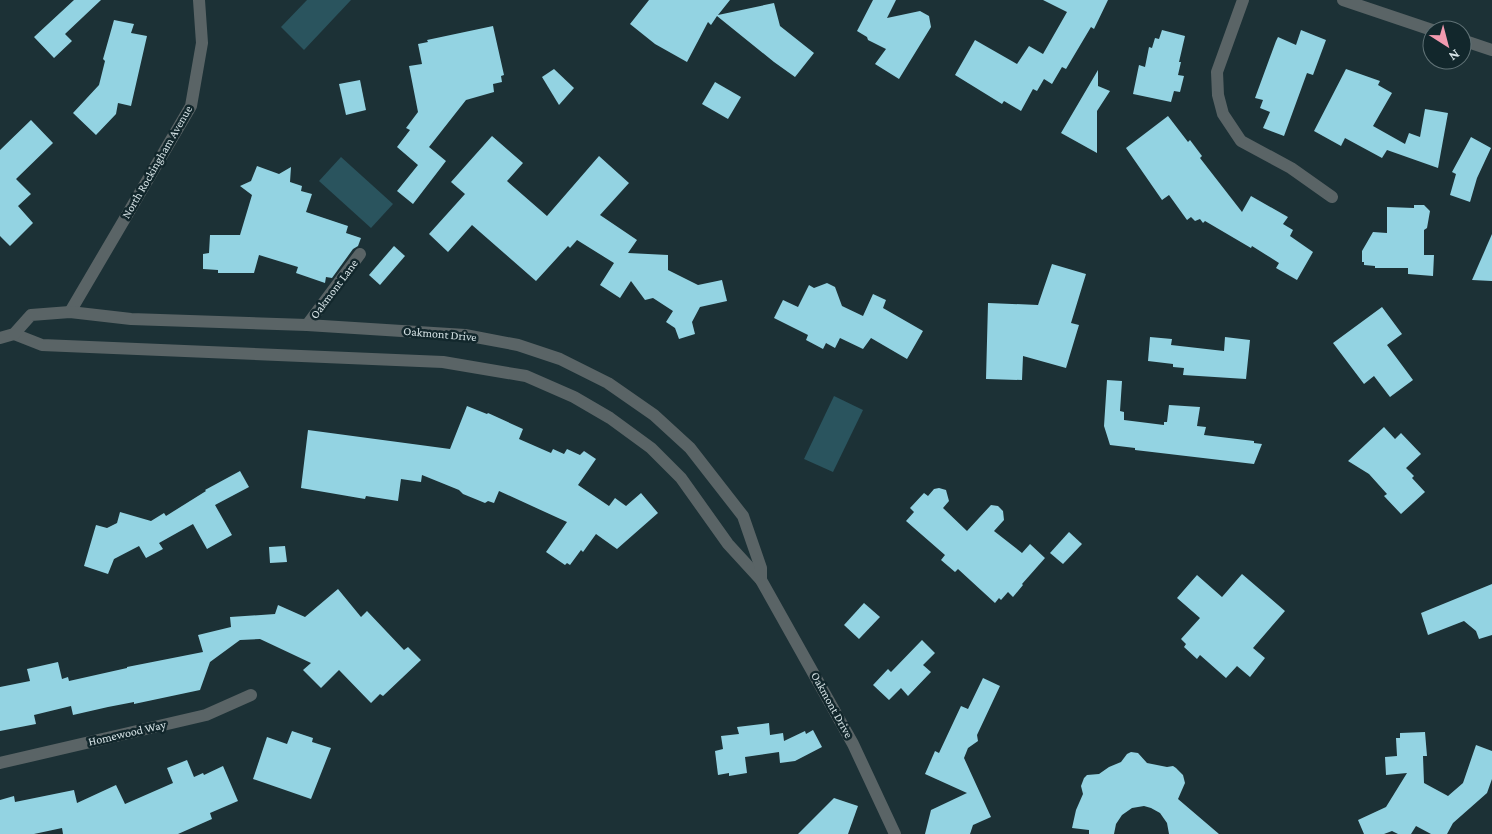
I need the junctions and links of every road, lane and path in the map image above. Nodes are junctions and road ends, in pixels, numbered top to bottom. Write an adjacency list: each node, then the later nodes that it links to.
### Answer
1 (199, 0): 9 (street, North Rockingham Avenue)
2 (1243, 0): 7 (street)
3 (1343, 0): 4 (street)
4 (1422, 27)
5 (1472, 43): 6 (street)
6 (1492, 50)
7 (1332, 196)
8 (360, 254): 10 (street, Oakmont Lane)
9 (70, 312): 10 (street, Oakmont Drive); 11 (street, Oakmont Drive)
10 (307, 325): 13 (street, Oakmont Drive)
11 (14, 334): 12 (street); 13 (street, Oakmont Drive)
12 (0, 338)
13 (761, 580): 16 (street, Oakmont Drive)
14 (251, 695): 15 (street, Homewood Way)
15 (0, 763)
16 (895, 834)

